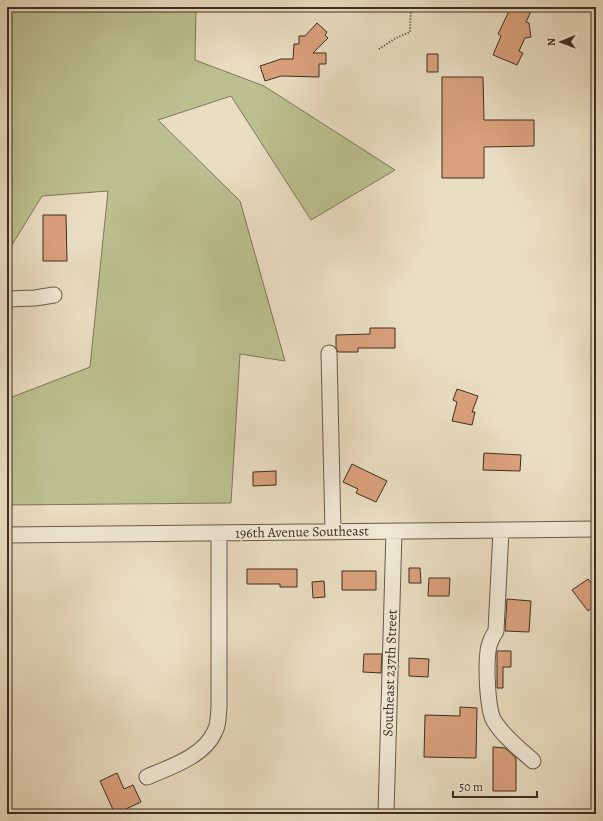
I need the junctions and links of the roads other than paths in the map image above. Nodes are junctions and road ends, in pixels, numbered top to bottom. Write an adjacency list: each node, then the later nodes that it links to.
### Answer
1 (54, 295): 2 (street)
2 (7, 299)
3 (329, 353): 7 (street)
4 (596, 529): 5 (street, 196th Avenue Southeast)
5 (501, 530): 6 (street, 196th Avenue Southeast); 10 (street)
6 (394, 531): 7 (street, 196th Avenue Southeast); 12 (street, Southeast 237th Street)
7 (333, 532): 8 (street, 196th Avenue Southeast)
8 (219, 534): 9 (street, 196th Avenue Southeast); 11 (street)
9 (7, 535)
10 (534, 761)
11 (147, 777)
12 (386, 814)

